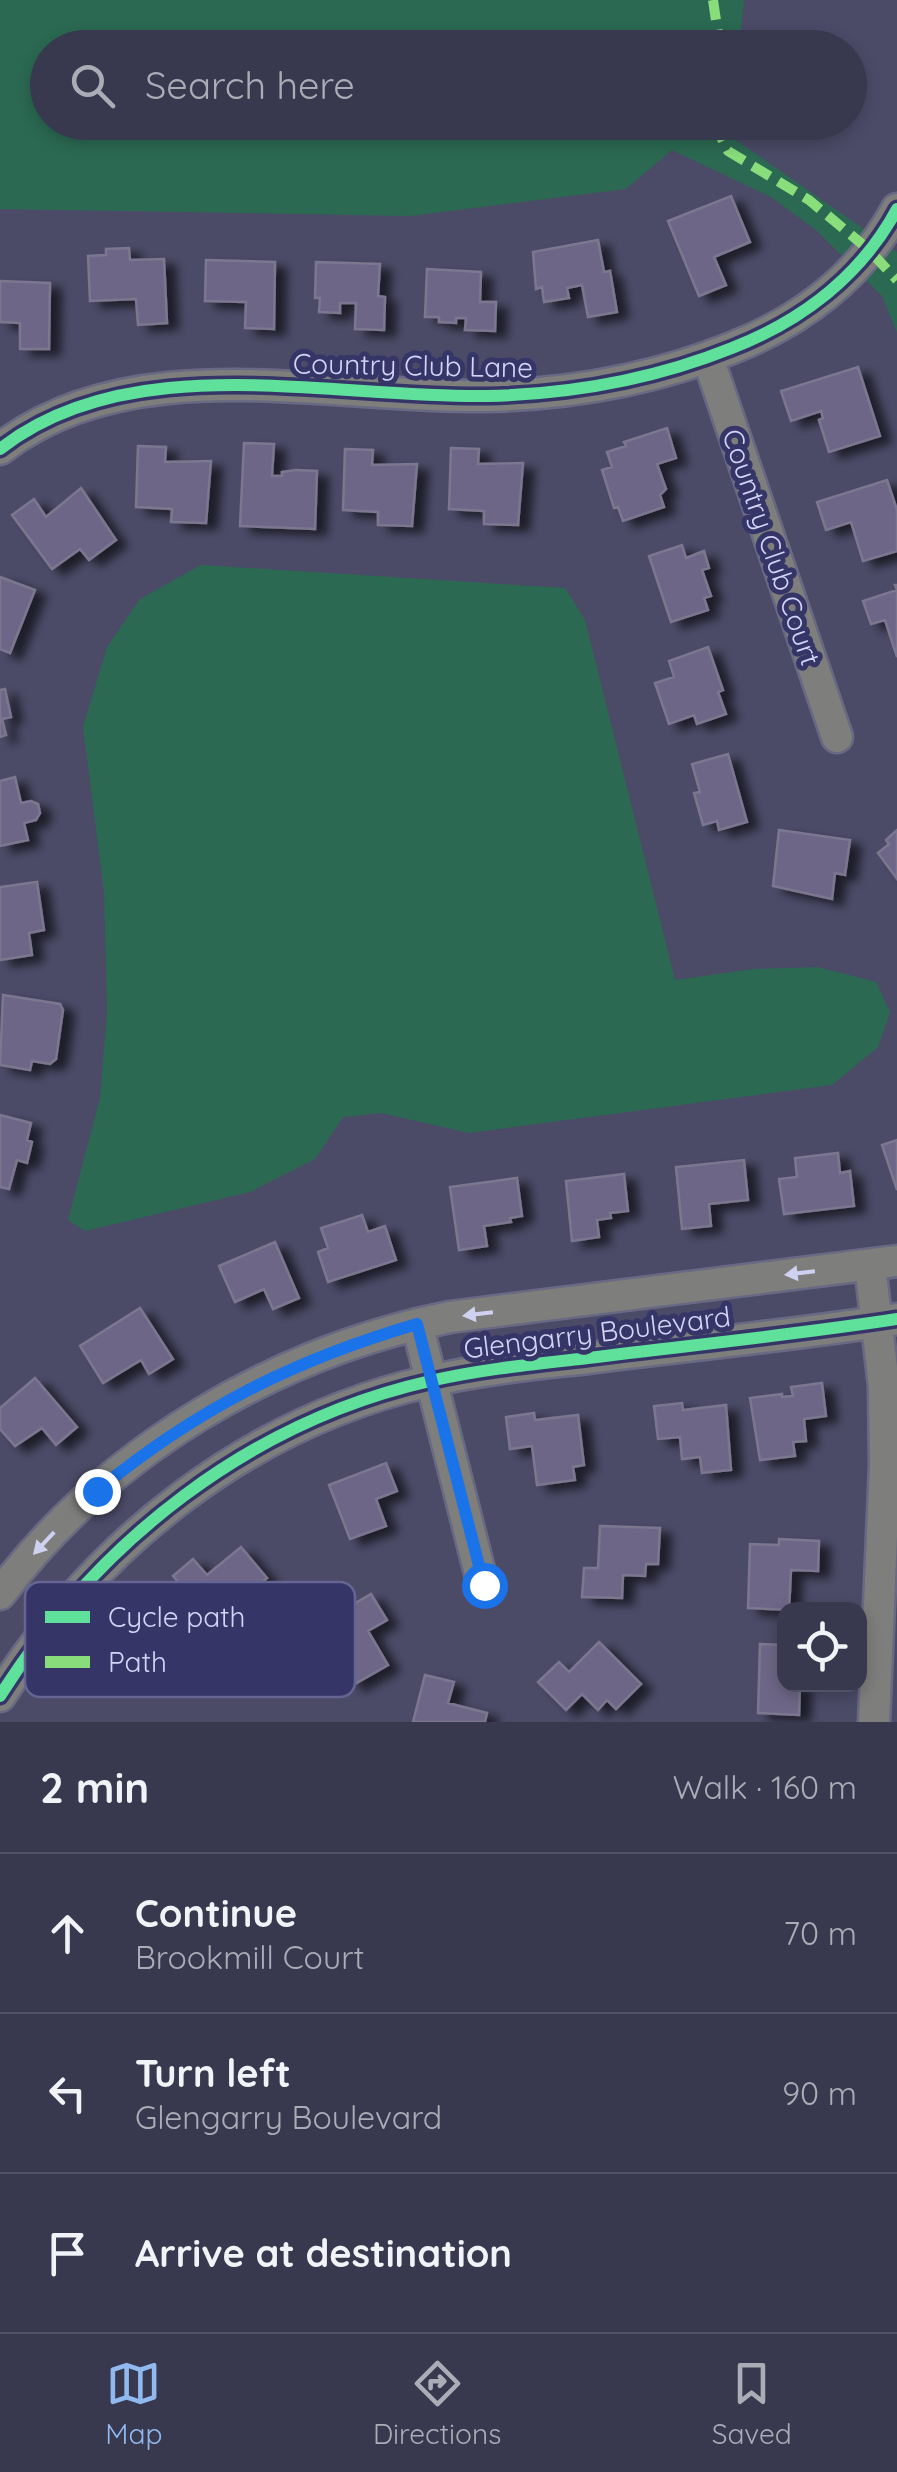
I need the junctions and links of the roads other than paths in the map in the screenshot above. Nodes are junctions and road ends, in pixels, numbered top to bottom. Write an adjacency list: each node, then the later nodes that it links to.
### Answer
1 (897, 209): 2 (street, Country Club Lane)
2 (708, 358): 3 (street, Country Club Lane); 4 (street, Country Club Court)
3 (0, 449)
4 (836, 737)
5 (884, 1263): 6 (street); 7 (street, Glengarry Boulevard, one-way to 7)
6 (887, 1320): 8 (street, Glengarry Boulevard); 14 (street)
7 (417, 1324): 8 (street); 11 (street, Glengarry Boulevard, one-way to 11)
8 (430, 1380): 9 (street, Glengarry Boulevard); 10 (street)
9 (86, 1582)
10 (484, 1585)
11 (0, 1594)
12 (25, 1658): 13 (street, Glengarry Boulevard)
13 (0, 1696)
14 (874, 1722)

